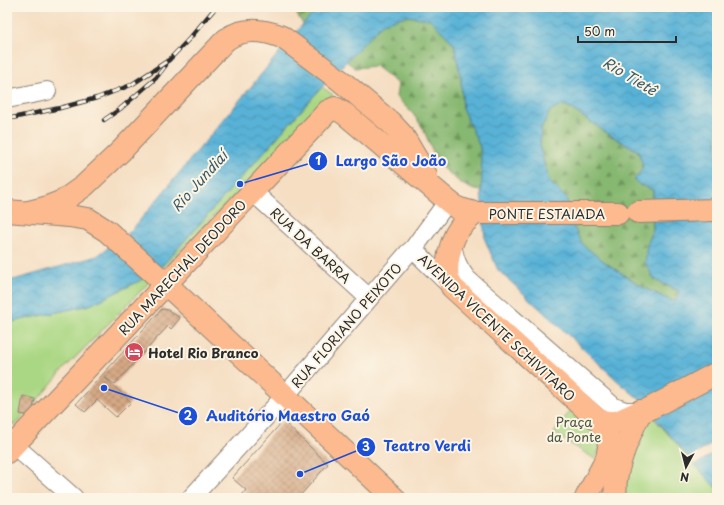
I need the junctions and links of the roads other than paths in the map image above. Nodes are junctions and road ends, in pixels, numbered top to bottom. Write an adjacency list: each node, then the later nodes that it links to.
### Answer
1 (47, 91): 2 (street)
2 (7, 100)
3 (84, 186): 5 (main road); 8 (main road); 10 (main road)
4 (252, 192): 5 (main road, RUA MARECHAL DEODORO); 13 (main road, RUA MARECHAL DEODORO); 15 (street, RUA DA BARRA)
5 (442, 196): 9 (main road, RUA MARECHAL DEODORO); 12 (street, RUA FLORIANO PEIXOTO)
6 (717, 210): 9 (main road, PONTE ESTAIADA)
7 (7, 211): 8 (main road)
8 (29, 212): 10 (main road)
9 (475, 213): 11 (main road)
10 (88, 219): 13 (main road)
11 (452, 243): 14 (main road); 18 (street, AVENIDA VICENTE SCHIVITARO)
12 (413, 249): 14 (street, AVENIDA VICENTE SCHIVITARO); 15 (street, RUA FLORIANO PEIXOTO)
13 (163, 281): 17 (main road); 20 (main road, RUA MARECHAL DEODORO)
14 (452, 287): 19 (main road, AVENIDA VICENTE SCHIVITARO)
15 (369, 298): 17 (street, RUA FLORIANO PEIXOTO)
16 (717, 373): 18 (main road)
17 (285, 396): 22 (street, RUA FLORIANO PEIXOTO); 23 (main road)
18 (644, 411): 19 (main road); 25 (main road)
19 (598, 420): 24 (main road, AVENIDA VICENTE SCHIVITARO)
20 (9, 446): 21 (street)
21 (74, 498)
22 (191, 498)
23 (394, 498)
24 (586, 498)
25 (615, 498)

